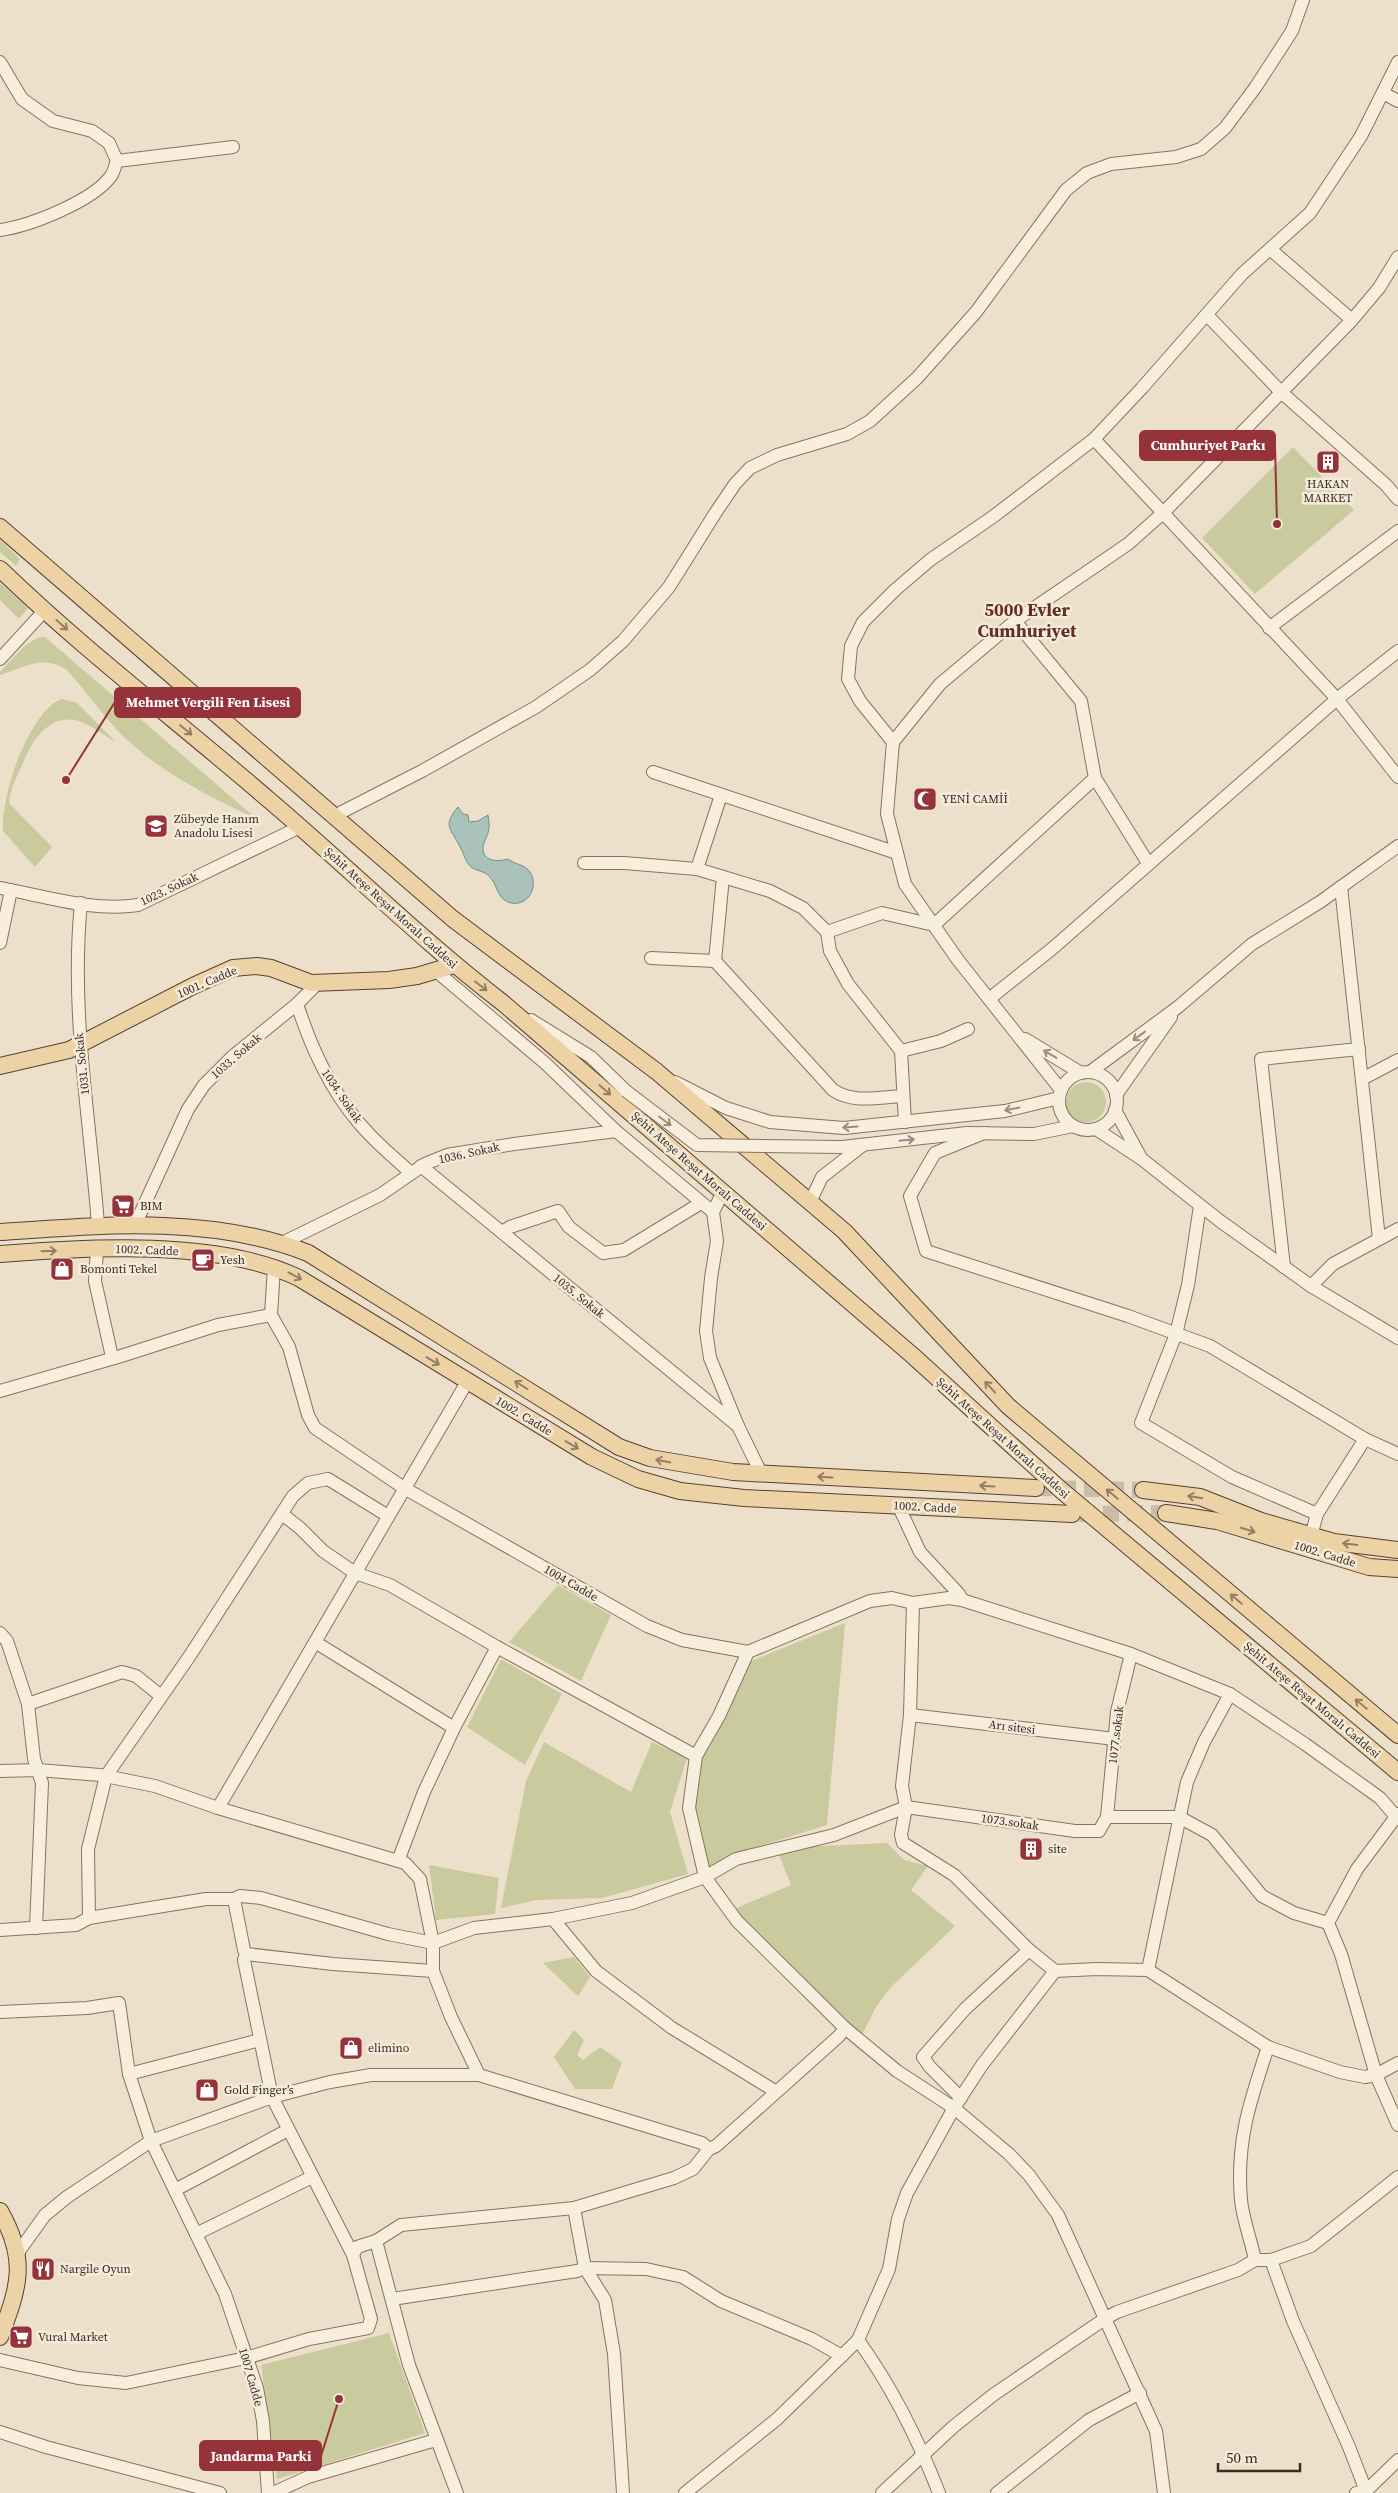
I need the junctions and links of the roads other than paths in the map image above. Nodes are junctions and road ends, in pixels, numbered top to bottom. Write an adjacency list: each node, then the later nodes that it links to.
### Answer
1 (1303, 0): 31 (street)
2 (0, 62): 7 (street)
3 (1398, 62): 4 (street)
4 (1383, 93): 5 (street); 9 (street)
5 (1398, 101)
6 (233, 147): 7 (street)
7 (117, 161): 8 (street)
8 (0, 230)
9 (1270, 249): 11 (street); 12 (street)
10 (1398, 258): 12 (street)
11 (1207, 315): 13 (street); 14 (street)
12 (1352, 320): 13 (street)
13 (1281, 392): 15 (street); 16 (street)
14 (1094, 439): 16 (street); 26 (street)
15 (1398, 500)
16 (1164, 512): 21 (street); 22 (street)
17 (0, 527): 31 (main road)
18 (1398, 531): 22 (street)
19 (0, 569): 20 (main road, Şehit Ateşe Reşat Moralı Caddesi)
20 (45, 610): 24 (street); 32 (main road, Şehit Ateşe Reşat Moralı Caddesi, one-way to 32)
21 (1015, 621): 26 (street); 29 (street)
22 (1269, 628): 25 (street)
23 (1398, 651): 25 (street)
24 (0, 659)
25 (1337, 699): 28 (street); 36 (street)
26 (893, 742): 34 (street)
27 (653, 772): 30 (street)
28 (1398, 777)
29 (1095, 778): 36 (street); 42 (street)
30 (721, 795): 34 (street); 37 (street)
31 (334, 816): 61 (main road)
32 (300, 827): 41 (street, 1023. Sokak); 47 (main road, Şehit Ateşe Reşat Moralı Caddesi)
33 (1398, 846): 39 (street)
34 (897, 853): 42 (street)
35 (584, 863): 37 (street)
36 (1148, 863): 50 (street)
37 (697, 869): 38 (street)
38 (723, 877): 43 (street); 46 (street)
39 (1340, 887): 53 (street); 57 (street)
40 (5, 889): 41 (street, 1023. Sokak); 44 (street)
41 (81, 903): 56 (street, 1031. Sokak)
42 (934, 925): 43 (street); 50 (street)
43 (827, 932): 58 (street)
44 (0, 943)
45 (651, 958): 46 (street)
46 (715, 961): 66 (street)
47 (454, 965): 48 (main road, 1001. Cadde); 51 (main road, Şehit Ateşe Reşat Moralı Caddesi, one-way to 51)
48 (436, 971): 49 (main road, 1001. Cadde); 71 (street)
49 (318, 983): 52 (street, 1033. Sokak); 56 (main road, 1001. Cadde)
50 (990, 999): 55 (street)
51 (503, 1003): 73 (street, one-way to 73, bridge); 76 (main road, Şehit Ateşe Reşat Moralı Caddesi, one-way to 76)
52 (297, 1004): 75 (street, 1034. Sokak); 82 (street, 1033. Sokak)
53 (1178, 1007): 62 (street, one-way to 62); 65 (street)
54 (968, 1029): 58 (street)
55 (1018, 1035): 62 (street, one-way to 55); 64 (street)
56 (79, 1046): 60 (main road, 1001. Cadde); 81 (street, 1031. Sokak)
57 (1359, 1049): 63 (street); 91 (street)
58 (902, 1051): 66 (street)
59 (1398, 1060): 63 (street)
60 (0, 1066)
61 (656, 1071): 68 (street, one-way to 61); 77 (main road)
62 (1085, 1072): 64 (street); 65 (street)
63 (1362, 1079): 86 (street)
64 (1060, 1094): 68 (street, one-way to 68); 69 (street)
65 (1116, 1095): 67 (street)
66 (903, 1096): 68 (street)
67 (1115, 1110): 70 (street); 74 (street)
68 (904, 1122)
69 (1073, 1126): 70 (street); 72 (street)
70 (1096, 1129): 74 (street)
71 (616, 1131): 75 (street, 1036. Sokak); 78 (street)
72 (984, 1133): 73 (street, one-way to 72); 94 (street)
73 (863, 1144): 77 (street)
74 (1143, 1160): 79 (street)
75 (416, 1170): 85 (street, 1035. Sokak); 87 (street, 1036. Sokak)
76 (724, 1192): 80 (street); 136 (main road, Şehit Ateşe Reşat Moralı Caddesi)
77 (810, 1202): 131 (main road, one-way to 77)
78 (701, 1203): 80 (street); 85 (street)
79 (1200, 1206): 91 (street); 94 (street)
80 (712, 1212): 100 (street)
81 (98, 1225): 82 (main road, 1002. Cadde); 84 (main road, 1002. Cadde); 88 (main road)
82 (135, 1225): 87 (main road, 1002. Cadde)
83 (1398, 1229): 86 (street)
84 (0, 1232)
85 (502, 1232): 100 (street, 1035. Sokak)
86 (1379, 1239): 92 (street)
87 (282, 1243): 90 (main road); 97 (main road, 1002. Cadde)
88 (97, 1250): 89 (main road, 1002. Cadde, one-way to 88); 90 (main road, 1002. Cadde); 96 (street)
89 (0, 1254)
90 (274, 1266): 93 (street); 98 (main road, 1002. Cadde, one-way to 98)
91 (1284, 1267): 92 (street)
92 (1311, 1286): 95 (street)
93 (271, 1315): 96 (street); 105 (street, 1004 Cadde)
94 (1176, 1334): 101 (street); 113 (street)
95 (1398, 1338)
96 (112, 1357): 99 (street)
97 (480, 1360): 98 (main road); 103 (main road, 1002. Cadde, one-way to 97)
98 (468, 1382): 105 (street); 108 (main road, 1002. Cadde, one-way to 108)
99 (0, 1390)
100 (738, 1426): 103 (street)
101 (1365, 1439): 102 (street); 113 (street)
102 (1398, 1454)
103 (762, 1473): 104 (main road, 1002. Cadde, one-way to 103); 108 (main road)
104 (899, 1481): 106 (main road, 1002. Cadde, one-way to 104); 109 (main road)
105 (404, 1488): 114 (street); 124 (street, 1004 Cadde)
106 (1036, 1488)
107 (1143, 1490): 115 (main road, 1002. Cadde, one-way to 107)
108 (761, 1498): 109 (main road, 1002. Cadde)
109 (898, 1505): 112 (main road, 1002. Cadde); 119 (street)
110 (1166, 1513): 115 (main road, 1002. Cadde, one-way to 115)
111 (282, 1514): 114 (street); 118 (street); 127 (street)
112 (1072, 1514)
113 (1317, 1514): 115 (street)
114 (388, 1516): 118 (street)
115 (1309, 1542): 116 (main road, 1002. Cadde, one-way to 115); 117 (main road, 1002. Cadde)
116 (1398, 1550)
117 (1398, 1569)
118 (355, 1573): 122 (street); 123 (street)
119 (962, 1600): 120 (street); 125 (street)
120 (913, 1604): 124 (street); 129 (street)
121 (0, 1633): 128 (street)
122 (315, 1642): 130 (street); 139 (street)
123 (497, 1647): 130 (street); 133 (street)
124 (748, 1652): 133 (street)
125 (1131, 1654): 126 (street); 132 (street, 1077.sokak)
126 (1230, 1694): 141 (street); 142 (street)
127 (161, 1696): 128 (street); 137 (street)
128 (28, 1704): 134 (street)
129 (910, 1715): 132 (street, Arı sitesi); 138 (street)
130 (454, 1728): 143 (street)
131 (1398, 1735)
132 (1115, 1739): 140 (street, 1077.sokak)
133 (696, 1756): 144 (street)
134 (38, 1770): 135 (street); 137 (street); 149 (street)
135 (0, 1771)
136 (1398, 1772)
137 (106, 1776): 139 (street); 146 (street)
138 (906, 1807): 140 (street, 1073.sokak); 144 (street); 152 (street)
139 (218, 1808): 143 (street)
140 (1107, 1817): 141 (street)
141 (1179, 1817): 148 (street); 154 (street)
142 (1397, 1817): 148 (street)
143 (398, 1861): 151 (street)
144 (705, 1877): 147 (street); 158 (street)
145 (234, 1899): 146 (street); 151 (street); 153 (street)
146 (89, 1918): 149 (street)
147 (553, 1920): 151 (street); 165 (street)
148 (1328, 1923): 163 (street)
149 (36, 1928): 150 (street)
150 (0, 1930)
151 (433, 1943): 155 (street)
152 (1029, 1950): 156 (street); 167 (street)
153 (246, 1954): 155 (street); 159 (street)
154 (1148, 1970): 156 (street); 160 (street)
155 (433, 1971): 164 (street)
156 (1055, 1971): 167 (street)
157 (0, 2012): 162 (street, 1007 Cadde)
158 (845, 2028): 165 (street); 167 (street)
159 (260, 2040): 162 (street); 166 (street)
160 (1268, 2046): 163 (street); 181 (street)
161 (1398, 2063): 163 (street)
162 (129, 2074): 170 (street, 1007 Cadde)
163 (1376, 2075): 168 (street)
164 (479, 2076): 166 (street); 171 (street)
165 (775, 2091): 171 (street)
166 (272, 2097): 169 (street); 170 (street)
167 (957, 2103): 185 (street); 187 (street)
168 (1398, 2125)
169 (288, 2130): 172 (street); 174 (street)
170 (152, 2140): 174 (street, 1007 Cadde); 179 (street)
171 (709, 2149): 175 (street)
172 (312, 2177): 177 (street); 180 (street)
173 (1398, 2178): 182 (street)
174 (175, 2190): 177 (street, 1007 Cadde)
175 (574, 2208): 178 (street); 183 (street)
176 (0, 2211): 179 (main road)
177 (196, 2234): 189 (street, 1007 Cadde)
178 (376, 2241): 180 (street); 184 (street)
179 (17, 2254): 186 (main road)
180 (353, 2255): 189 (street)
181 (1255, 2260): 182 (street); 185 (street)
182 (1271, 2260): 196 (street)
183 (585, 2268): 184 (street); 188 (street); 201 (street)
184 (392, 2300): 193 (street)
185 (1106, 2318): 191 (street); 194 (street)
186 (0, 2337)
187 (858, 2340): 188 (street); 194 (street)
188 (842, 2356): 202 (street)
189 (246, 2358): 190 (street); 198 (street, 1007 Cadde)
190 (0, 2360)
191 (1140, 2393): 205 (street); 206 (street)
192 (0, 2432): 197 (street)
193 (436, 2440): 199 (street); 200 (street)
194 (925, 2455): 203 (street); 204 (street)
195 (1398, 2460): 196 (street)
196 (1360, 2492)
197 (220, 2493)
198 (268, 2493)
199 (273, 2493)
200 (457, 2493)
201 (623, 2493)
202 (685, 2493)
203 (882, 2493)
204 (939, 2493)
205 (997, 2493)
206 (1164, 2493)

